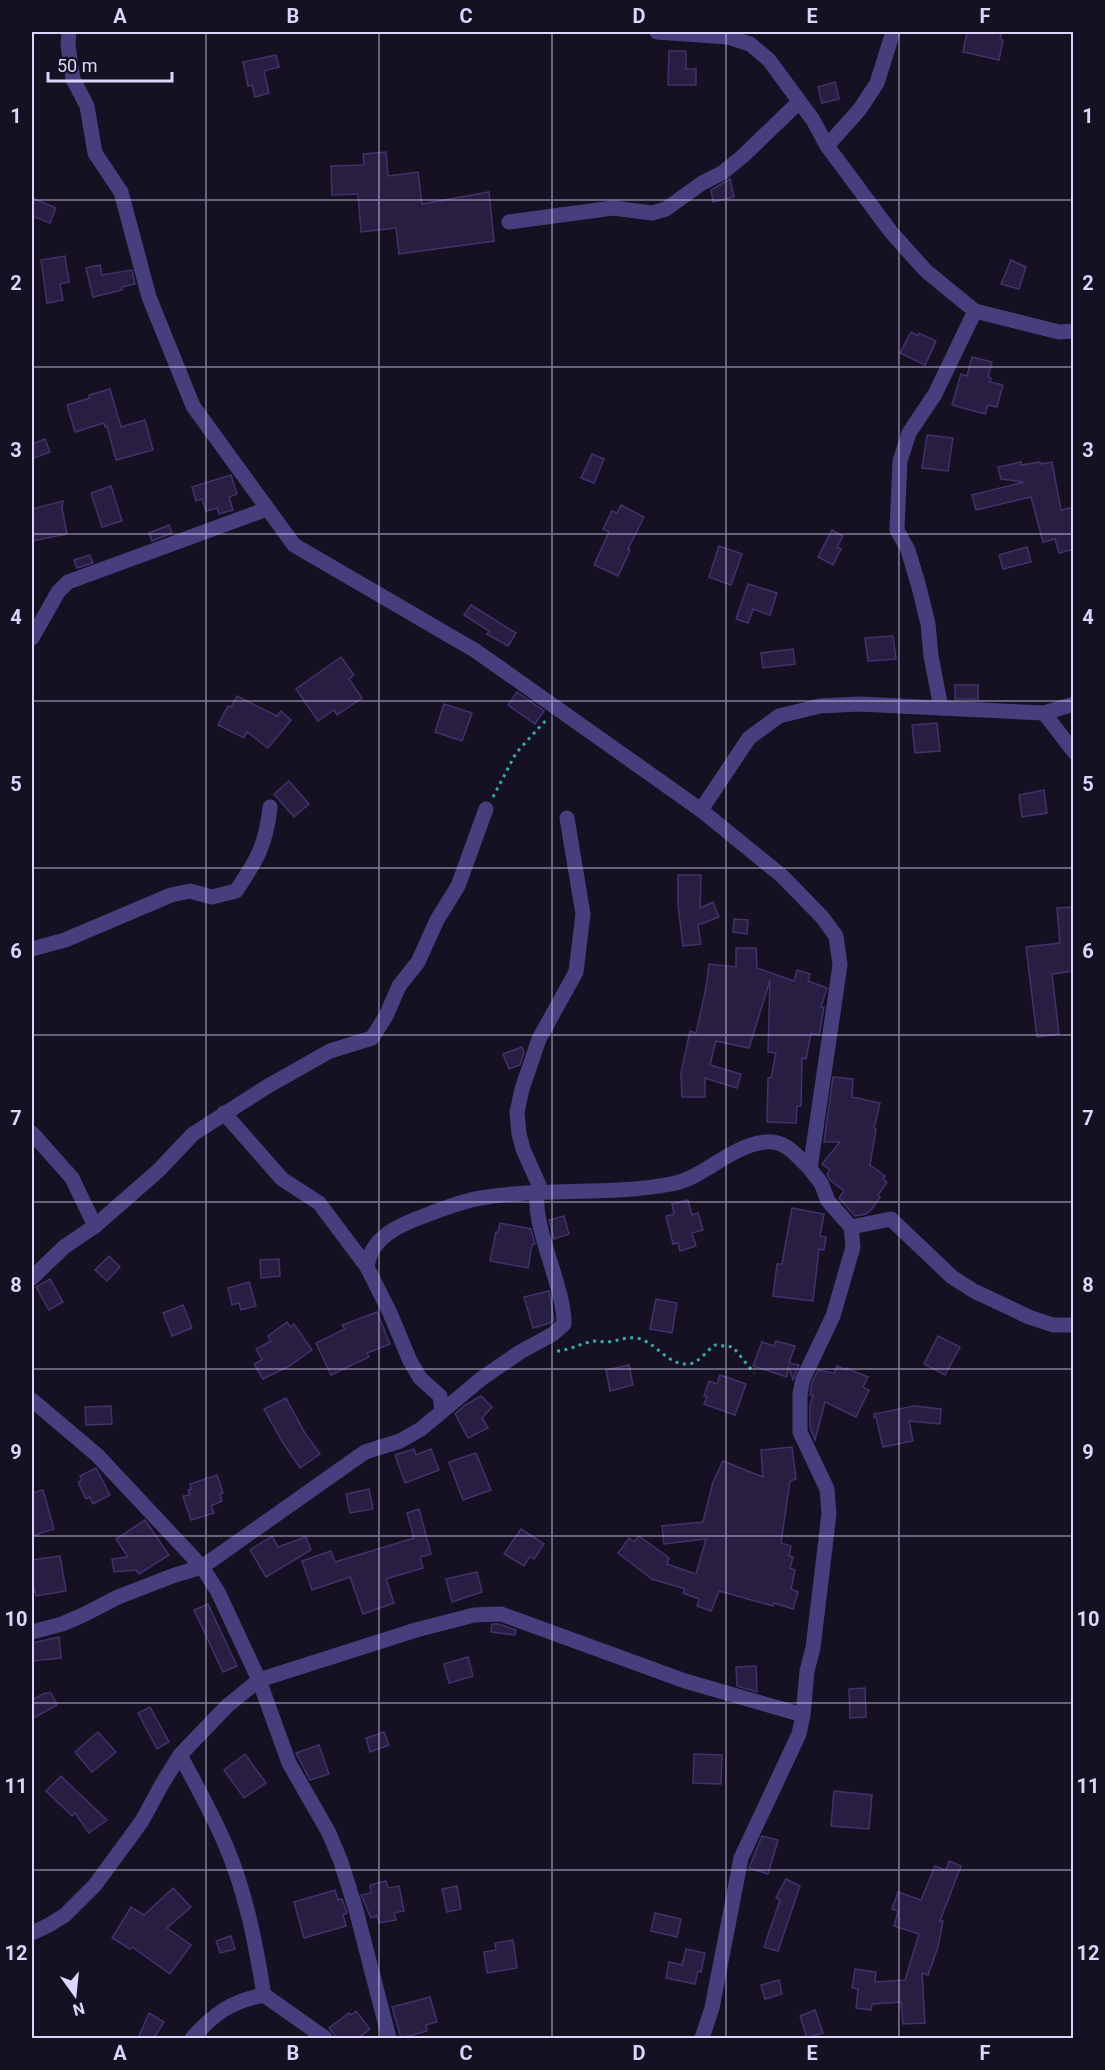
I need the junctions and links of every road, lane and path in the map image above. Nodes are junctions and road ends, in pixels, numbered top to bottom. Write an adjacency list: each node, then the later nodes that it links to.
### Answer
1 (69, 32): 9 (street)
2 (657, 32): 4 (street)
3 (893, 32): 5 (street)
4 (799, 102): 5 (street); 6 (street)
5 (828, 146): 7 (street)
6 (509, 222)
7 (975, 311): 8 (street); 13 (street)
8 (1074, 331)
9 (267, 509): 10 (street); 12 (street)
10 (32, 638)
11 (1074, 704): 14 (street)
12 (557, 708): 17 (path); 18 (street)
13 (941, 708): 14 (street); 18 (street)
14 (1044, 713): 15 (street)
15 (1074, 752)
16 (270, 807): 20 (street)
17 (486, 809): 21 (street)
18 (701, 810): 23 (street)
19 (567, 818): 24 (street)
20 (32, 949)
21 (224, 1113): 25 (street); 27 (street)
22 (32, 1133): 25 (street)
23 (810, 1168): 24 (street); 26 (street)
24 (536, 1193): 27 (street); 33 (street)
25 (95, 1226): 28 (street)
26 (851, 1227): 29 (street); 37 (street)
27 (367, 1267): 33 (street)
28 (32, 1278)
29 (1074, 1325)
30 (554, 1351): 31 (path)
31 (754, 1373)
32 (32, 1400): 34 (street)
33 (442, 1411): 34 (street)
34 (202, 1567): 35 (street); 36 (street)
35 (32, 1632)
36 (259, 1680): 37 (street); 38 (street); 43 (street)
37 (803, 1715): 44 (street)
38 (180, 1755): 39 (street); 40 (street)
39 (32, 1933)
40 (264, 1995): 41 (street); 42 (street)
41 (192, 2038)
42 (325, 2038)
43 (390, 2038)
44 (702, 2038)

